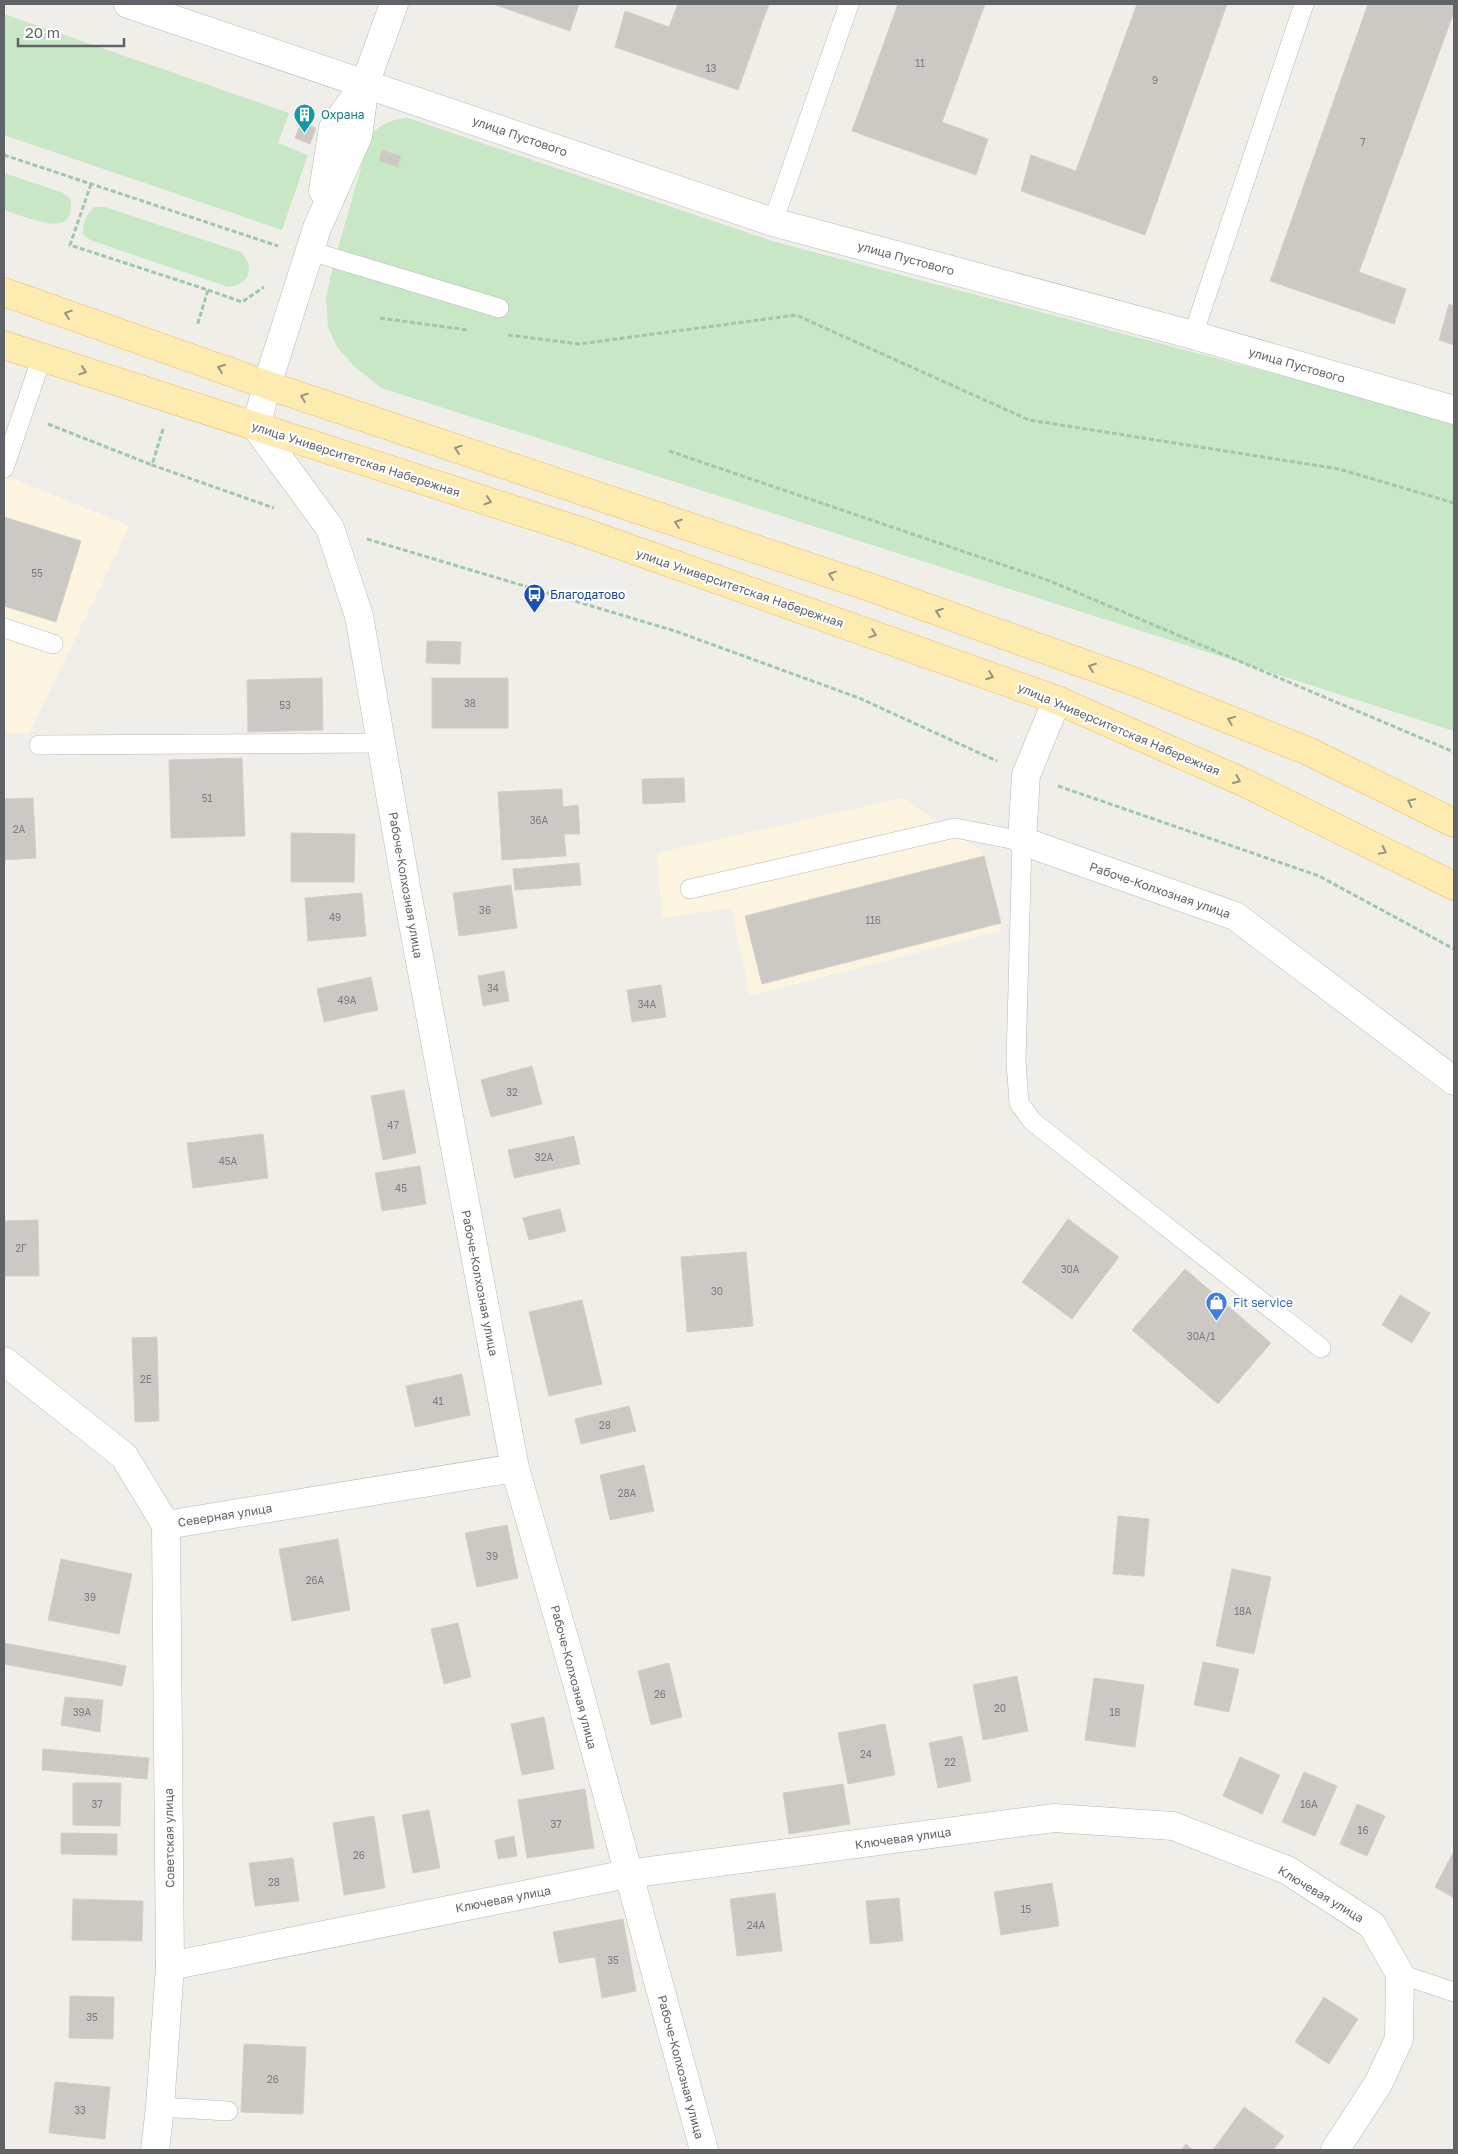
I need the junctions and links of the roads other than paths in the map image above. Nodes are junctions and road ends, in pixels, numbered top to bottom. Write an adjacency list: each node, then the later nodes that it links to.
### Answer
1 (128, 4): 5 (street, улица Пустового)
2 (394, 4): 5 (street)
3 (849, 4): 6 (lane)
4 (1304, 4): 10 (lane)
5 (365, 84): 6 (street, улица Пустового); 7 (street)
6 (773, 222): 10 (street, улица Пустового)
7 (303, 242): 9 (lane); 13 (street)
8 (4, 292): 13 (main road, one-way to 8)
9 (499, 308)
10 (1192, 335): 14 (street, улица Пустового)
11 (4, 345): 12 (main road, улица Университетская Набережная)
12 (42, 358): 15 (main road, улица Университетская Набережная, one-way to 15); 16 (lane)
13 (267, 385): 15 (street); 22 (main road, one-way to 13)
14 (1454, 410)
15 (256, 427): 19 (main road, улица Университетская Набережная, one-way to 19); 20 (street, Рабоче-Колхозная улица)
16 (4, 468)
17 (4, 628): 18 (lane)
18 (53, 644)
19 (1057, 700): 23 (street); 24 (main road, улица Университетская Набережная, one-way to 24)
20 (381, 743): 21 (lane); 29 (street, Рабоче-Колхозная улица)
21 (39, 744)
22 (1454, 823)
23 (1022, 841): 25 (lane); 26 (street, Рабоче-Колхозная улица); 27 (lane)
24 (1454, 886)
25 (690, 889)
26 (1454, 1081)
27 (1321, 1348)
28 (4, 1362): 30 (street, Северная улица)
29 (515, 1468): 30 (street, Северная улица); 31 (street, Рабоче-Колхозная улица)
30 (166, 1525): 32 (street, Советская улица)
31 (627, 1874): 32 (street, Ключевая улица); 33 (street, Ключевая улица); 38 (street, Рабоче-Колхозная улица)
32 (170, 1966): 35 (street, Советская улица)
33 (1400, 1974): 34 (lane); 39 (street)
34 (1454, 1992)
35 (160, 2107): 36 (lane); 37 (street, Советская улица)
36 (228, 2111)
37 (155, 2150)
38 (704, 2150)
39 (1335, 2150)

